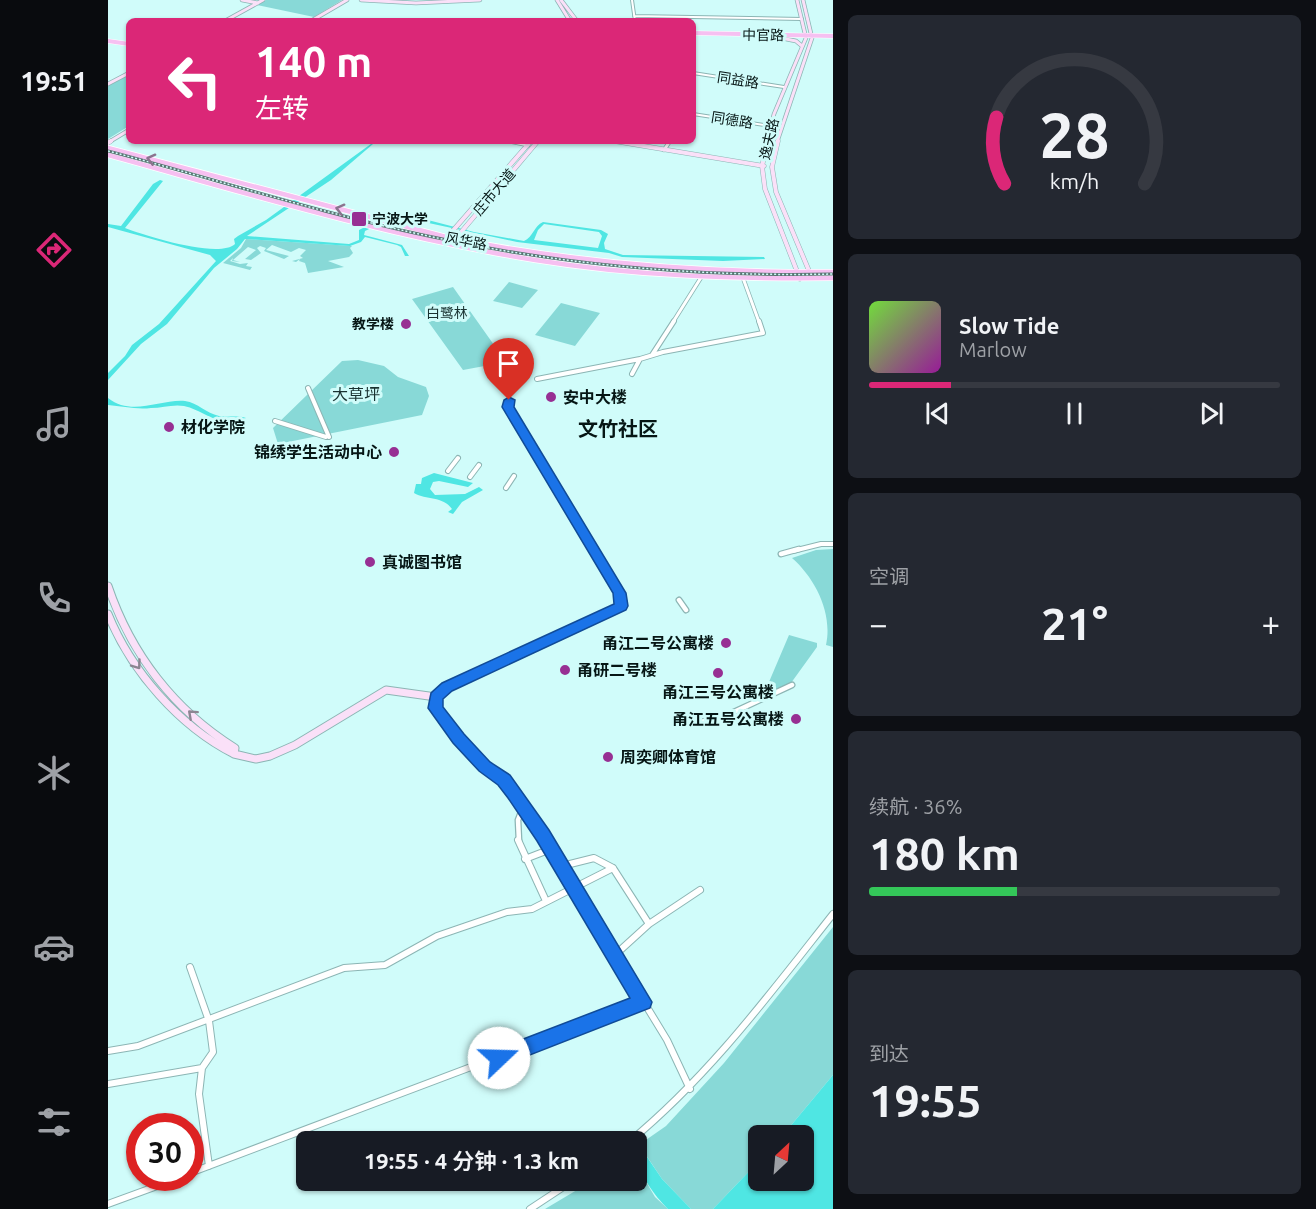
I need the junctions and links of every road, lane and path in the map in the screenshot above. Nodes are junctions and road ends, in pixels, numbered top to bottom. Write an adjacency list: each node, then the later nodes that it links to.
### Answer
1 (242, 0): 14 (main road)
2 (263, 0): 14 (main road)
3 (347, 0): 17 (main road)
4 (361, 0): 9 (main road)
5 (374, 0): 8 (main road)
6 (388, 0): 7 (main road)
7 (455, 0)
8 (469, 0)
9 (480, 0)
10 (559, 0): 18 (main road); 19 (main road)
11 (632, 0): 15 (street)
12 (797, 0): 20 (main road)
13 (803, 0): 25 (main road)
14 (259, 3): 16 (main road)
15 (634, 16): 20 (street)
16 (231, 18)
17 (316, 18)
18 (568, 18)
19 (574, 18)
20 (802, 19): 24 (main road)
21 (696, 35): 24 (main road, 中官路)
22 (696, 35): 23 (main road, 中官路)
23 (776, 37): 24 (main road, 中官路); 29 (main road)
24 (806, 37): 25 (main road, 中官路); 29 (main road, 逸夫路)
25 (812, 37): 26 (main road, 中官路); 46 (main road, 逸夫路)
26 (833, 37)
27 (108, 42): 28 (main road)
28 (126, 45)
29 (802, 46): 33 (main road, 逸夫路)
30 (696, 73): 33 (street, 同益路)
31 (126, 75): 32 (main road)
32 (108, 84)
33 (784, 87): 35 (main road, 逸夫路)
34 (696, 114): 35 (street, 同德路)
35 (770, 126): 45 (main road, 逸夫路)
36 (126, 132): 37 (main road)
37 (108, 143)
38 (529, 144): 47 (main road, 庄市大道)
39 (535, 144): 48 (main road, 庄市大道)
40 (631, 144): 43 (main road)
41 (668, 144): 43 (street)
42 (108, 148): 47 (main road, 风华路, one-way to 42)
43 (664, 150): 45 (main road)
44 (108, 155): 47 (main road, 风华路)
45 (762, 165): 46 (main road); 52 (main road, 逸夫路)
46 (772, 167): 50 (main road, 逸夫路)
47 (446, 238): 48 (main road, 风华路)
48 (454, 240): 51 (main road, 风华路); 52 (main road, 风华路)
49 (833, 272): 50 (main road, 风华路)
50 (811, 275): 52 (main road, 风华路); 54 (main road, 风华路)
51 (702, 276): 53 (main road, 风华路); 55 (street)
52 (799, 276): 53 (main road, 风华路)
53 (743, 278): 55 (street)
54 (833, 278)
55 (652, 356): 56 (street)
56 (640, 359): 57 (street); 58 (street)
57 (632, 374)
58 (537, 379)
59 (309, 388): 61 (street)
60 (509, 400): 75 (street)
61 (275, 421)
62 (458, 458): 64 (street)
63 (479, 465): 66 (street)
64 (448, 471)
65 (514, 476): 67 (street)
66 (470, 477)
67 (506, 488)
68 (833, 544): 69 (street)
69 (781, 554)
70 (108, 586): 77 (main road, one-way to 70)
71 (679, 600): 72 (street)
72 (686, 610)
73 (108, 614): 77 (main road, one-way to 77)
74 (792, 685): 76 (street)
75 (436, 697): 77 (main road); 78 (street)
76 (700, 722)
77 (234, 754)
78 (523, 807): 79 (street); 80 (street)
79 (551, 849): 80 (street); 81 (street)
80 (525, 859): 85 (street)
81 (562, 866): 82 (street); 83 (street)
82 (613, 868): 83 (street); 87 (street)
83 (575, 888): 85 (street); 88 (street)
84 (700, 890): 87 (street)
85 (546, 901): 91 (street)
86 (833, 914): 95 (street)
87 (649, 924): 88 (street)
88 (616, 954): 90 (street)
89 (190, 967): 91 (street)
90 (643, 1002): 95 (street); 97 (street)
91 (209, 1021): 92 (street); 93 (street)
92 (108, 1051)
93 (202, 1068): 94 (street); 97 (street)
94 (108, 1084)
95 (690, 1089): 96 (street)
96 (642, 1131)
97 (209, 1166): 98 (street)
98 (204, 1168)
99 (143, 1191): 101 (street)
100 (557, 1191): 102 (street)
101 (108, 1204)
102 (530, 1209)

